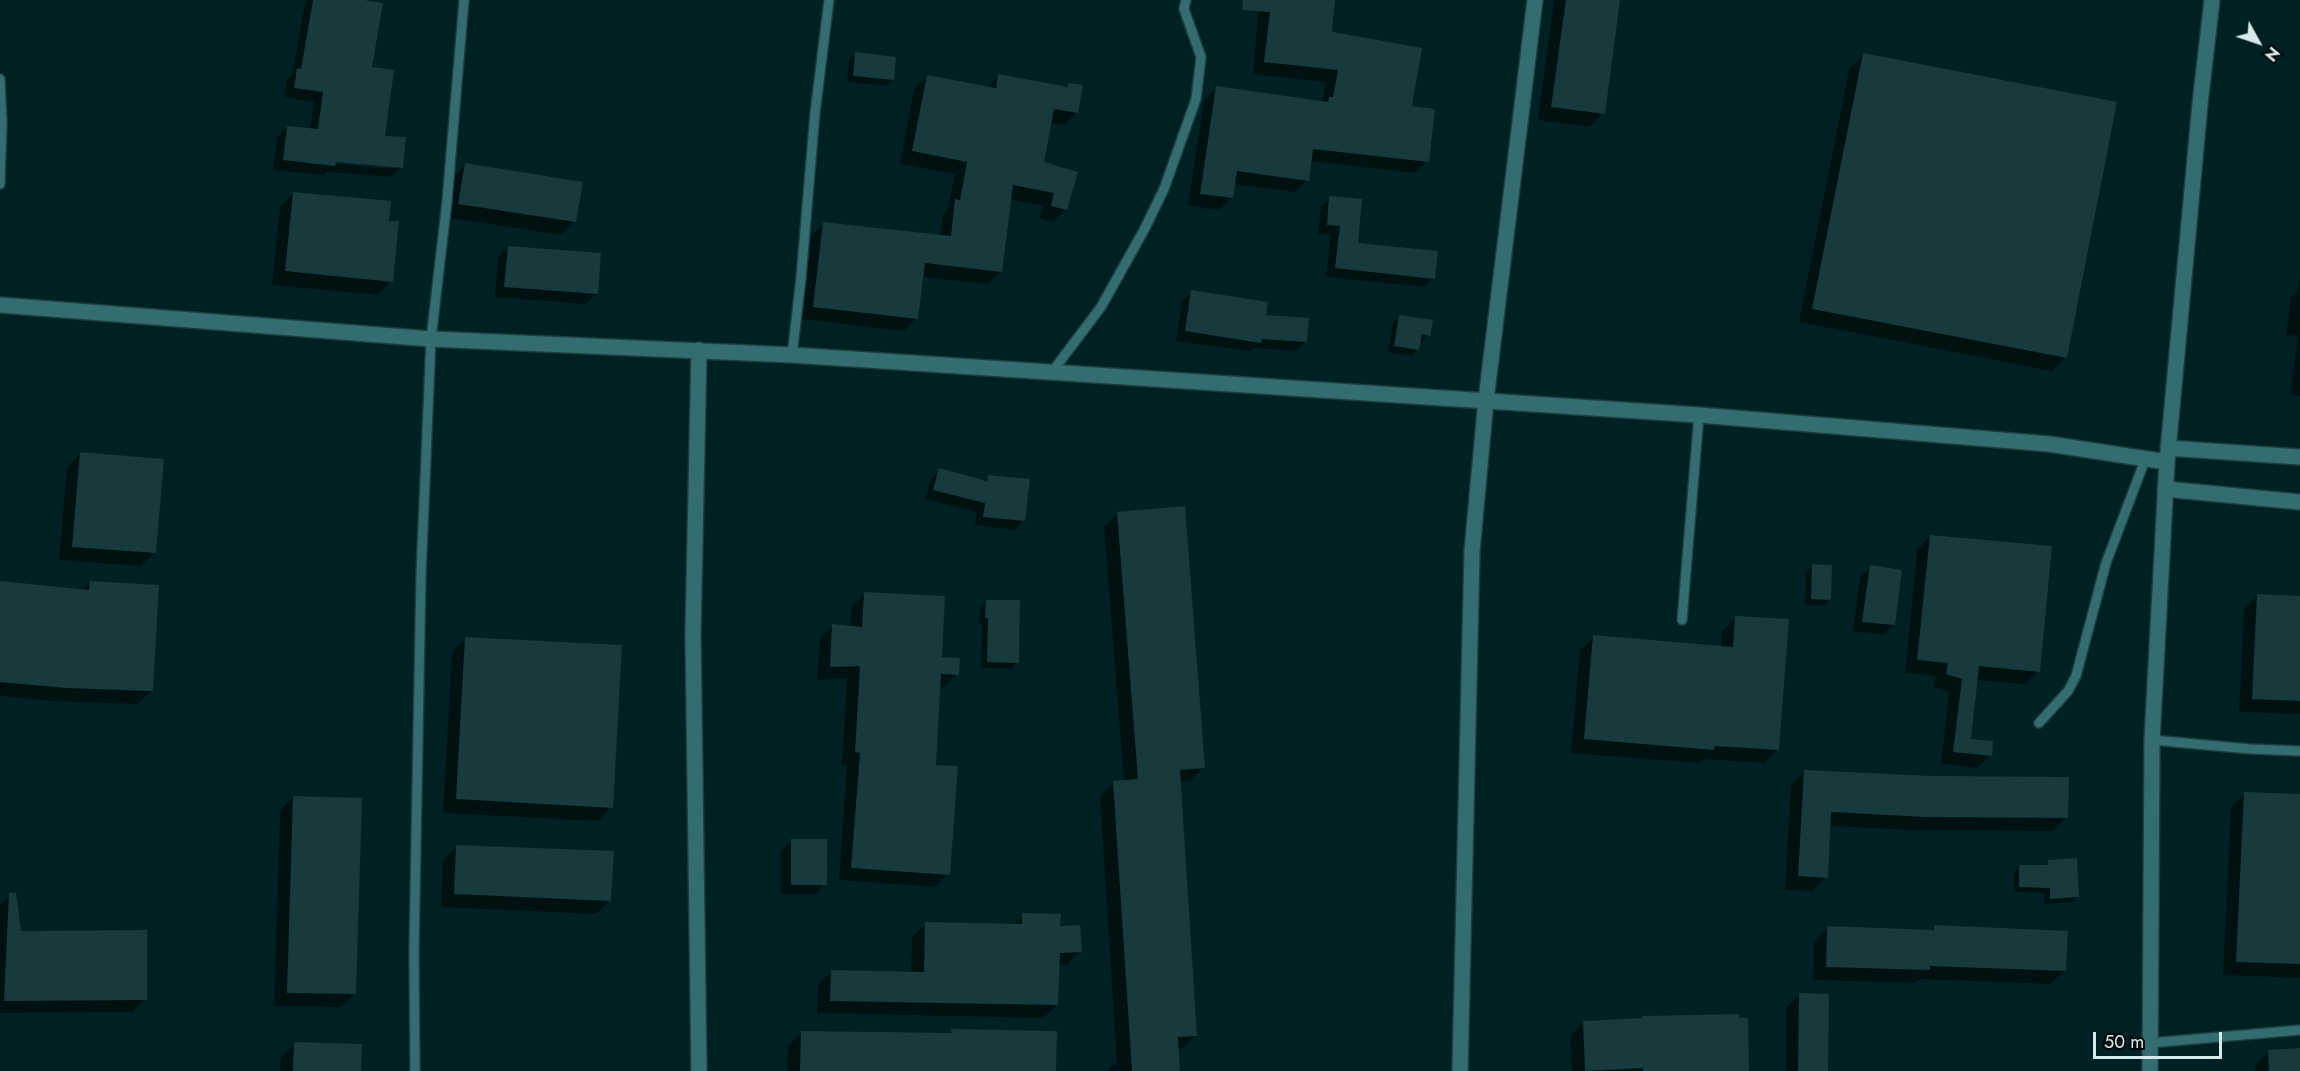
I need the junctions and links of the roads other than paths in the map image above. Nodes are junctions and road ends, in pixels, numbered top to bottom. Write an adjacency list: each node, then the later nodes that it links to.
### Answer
1 (464, 0): 9 (lane)
2 (829, 0): 11 (lane)
3 (1186, 0): 12 (lane)
4 (1535, 0): 13 (street)
5 (2212, 0): 15 (street)
6 (0, 79): 7 (lane)
7 (0, 184)
8 (0, 304): 9 (street)
9 (431, 339): 10 (street); 26 (lane)
10 (699, 350): 11 (street); 27 (street)
11 (792, 355): 12 (street)
12 (1052, 372): 13 (street)
13 (1486, 400): 14 (street); 28 (street)
14 (1699, 415): 17 (street); 20 (lane)
15 (2168, 455): 16 (street); 17 (street); 18 (street)
16 (2300, 457)
17 (2145, 460): 21 (lane)
18 (2165, 489): 19 (street); 22 (street)
19 (2300, 502)
20 (1682, 620)
21 (2038, 723)
22 (2152, 740): 23 (lane); 25 (street)
23 (2300, 751)
24 (2300, 1030): 25 (lane)
25 (2150, 1043): 29 (street)
26 (415, 1071)
27 (699, 1071)
28 (1460, 1071)
29 (2150, 1071)

